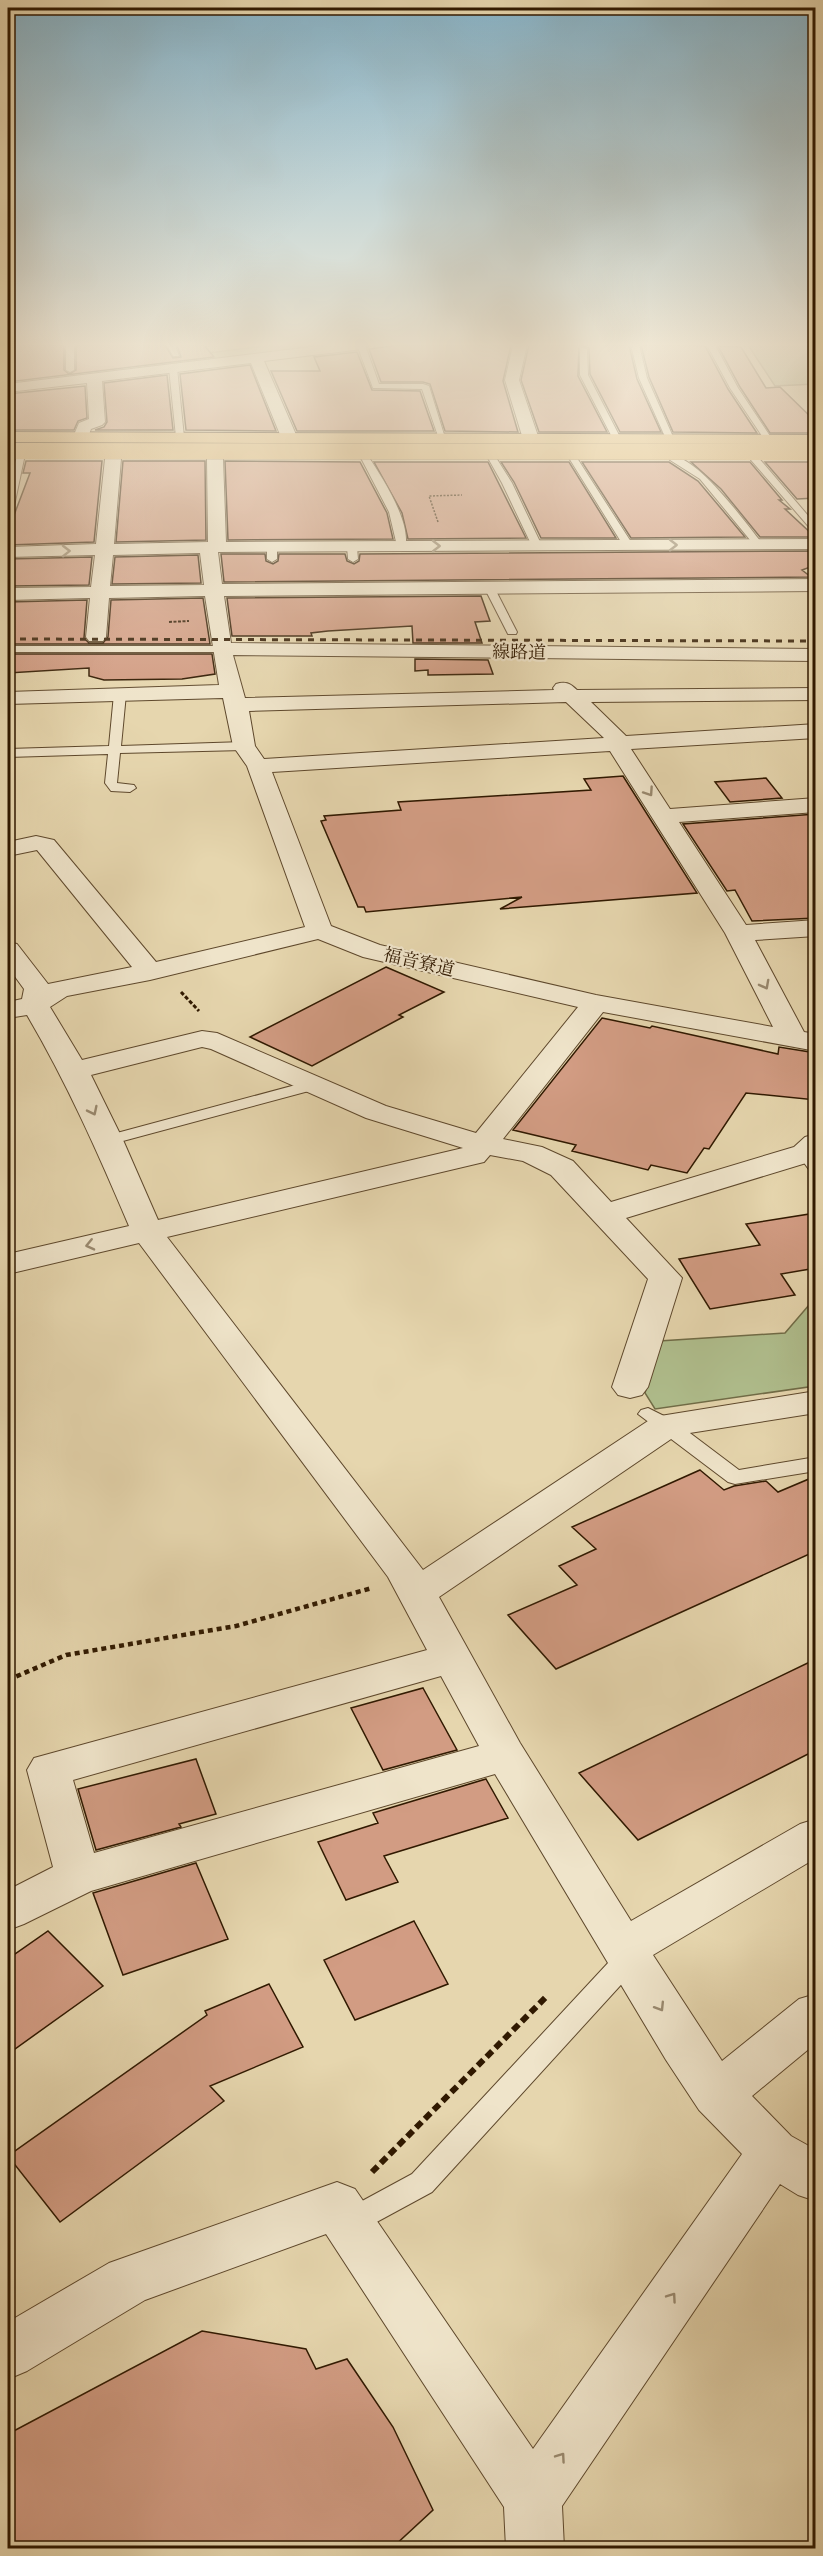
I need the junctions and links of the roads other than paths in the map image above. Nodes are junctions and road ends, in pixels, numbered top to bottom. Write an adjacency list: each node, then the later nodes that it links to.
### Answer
1 (11, 464): 9 (lane)
2 (112, 464): 17 (street)
3 (215, 464): 15 (street)
4 (369, 464): 16 (lane)
5 (496, 464): 14 (lane)
6 (577, 464): 13 (lane)
7 (683, 464): 12 (lane)
8 (759, 464): 11 (lane)
9 (9, 493): 10 (lane)
10 (8, 511)
11 (816, 532)
12 (758, 544): 13 (street, one-way to 12); 19 (street)
13 (628, 545): 14 (street)
14 (537, 546): 16 (street, one-way to 14)
15 (212, 547): 16 (street); 17 (street); 22 (street)
16 (399, 549)
17 (105, 550): 18 (street, one-way to 17); 23 (street)
18 (8, 552)
19 (812, 552)
20 (816, 585): 21 (street)
21 (489, 587): 22 (street); 25 (lane)
22 (214, 590): 23 (street); 28 (street)
23 (102, 592): 24 (street); 26 (street)
24 (8, 594)
25 (512, 633)
26 (96, 637)
27 (8, 649): 28 (lane)
28 (222, 649): 29 (street, 線路道); 37 (street)
29 (524, 652): 30 (street, 線路道); 35 (street)
30 (790, 655): 31 (street, 線路道); 32 (street)
31 (816, 655)
32 (816, 685)
33 (120, 694): 36 (street); 37 (street); 40 (lane)
34 (816, 694): 35 (street)
35 (571, 696): 37 (street); 39 (street)
36 (8, 698)
37 (234, 698): 42 (street)
38 (816, 731): 39 (street)
39 (616, 743): 42 (street); 45 (street, one-way to 45)
40 (115, 751): 41 (lane); 42 (lane); 43 (lane)
41 (8, 753)
42 (251, 756): 49 (street)
43 (130, 788)
44 (806, 806): 45 (street); 46 (street)
45 (665, 816): 50 (street)
46 (816, 830)
47 (8, 849): 52 (street)
48 (816, 927): 50 (street)
49 (320, 931): 52 (street); 53 (street, 福音寮道)
50 (738, 933): 55 (street, one-way to 55)
51 (8, 950): 54 (street)
52 (155, 971): 54 (street)
53 (596, 1003): 55 (street, 福音寮道); 59 (street)
54 (21, 1007): 56 (street)
55 (804, 1041)
56 (74, 1071): 57 (street); 58 (street, one-way to 58)
57 (314, 1085): 58 (lane); 59 (street)
58 (108, 1140): 62 (street)
59 (482, 1144): 61 (street); 62 (street)
60 (812, 1154): 61 (street)
61 (606, 1214): 64 (street)
62 (147, 1232): 63 (street, one-way to 63); 68 (street)
63 (8, 1264)
64 (630, 1387)
65 (816, 1402): 66 (street)
66 (657, 1420): 67 (lane); 68 (street)
67 (816, 1464)
68 (417, 1593): 69 (street)
69 (452, 1658): 70 (street); 72 (street)
70 (506, 1755): 72 (street); 74 (street)
71 (816, 1836): 74 (street)
72 (78, 1876): 73 (street)
73 (8, 1911)
74 (627, 1953): 76 (street, one-way to 76); 78 (lane)
75 (816, 2014): 76 (street)
76 (717, 2094): 77 (street)
77 (794, 2165): 80 (street, one-way to 77)
78 (349, 2223): 79 (street); 80 (street)
79 (8, 2352)
80 (534, 2524)

